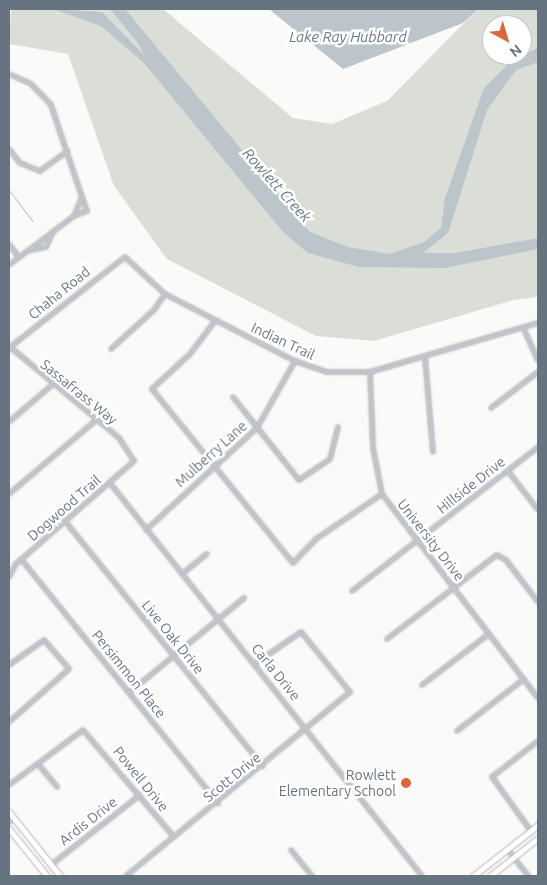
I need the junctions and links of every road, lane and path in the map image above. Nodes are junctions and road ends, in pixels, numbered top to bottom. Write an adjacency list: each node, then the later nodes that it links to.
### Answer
1 (9, 74): 3 (street)
2 (9, 149): 3 (street)
3 (68, 151): 4 (street)
4 (82, 197): 5 (street); 5 (street)
5 (74, 216): 6 (street)
6 (53, 232): 8 (street); 8 (street)
7 (9, 244): 10 (street)
8 (28, 251): 10 (street)
9 (125, 257): 12 (street, Indian Trail); 16 (street, Chaha Road)
10 (19, 258): 11 (street)
11 (9, 265)
12 (165, 294): 13 (street, Indian Trail); 17 (street)
13 (215, 321): 20 (street, Indian Trail); 33 (street)
14 (538, 323): 15 (street, Indian Trail)
15 (523, 327): 18 (street, Indian Trail); 19 (street)
16 (10, 347): 23 (street, Sassafrass Way)
17 (111, 349)
18 (425, 357): 21 (street, Indian Trail); 31 (street)
19 (538, 360)
20 (295, 361): 21 (street, Indian Trail); 29 (street, Mulberry Lane)
21 (370, 372): 37 (street, University Drive)
22 (538, 372): 25 (street)
23 (52, 384): 26 (street); 27 (street, Sassafrass Way)
24 (233, 397): 29 (street)
25 (491, 408)
26 (9, 422)
27 (94, 422): 32 (street, Sassafrass Way); 36 (street)
28 (338, 427): 29 (street)
29 (257, 428): 33 (street, Mulberry Lane)
30 (538, 447): 34 (street, Hillside Drive)
31 (433, 452)
32 (133, 456): 35 (street, Dogwood Trail)
33 (213, 466): 37 (street); 40 (street, Mulberry Lane)
34 (508, 471): 38 (street); 41 (street, Hillside Drive)
35 (110, 483): 39 (street, Dogwood Trail); 40 (street, Carla Drive)
36 (9, 494)
37 (382, 494): 41 (street, University Drive)
38 (538, 510)
39 (65, 521): 43 (street, Dogwood Trail); 53 (street, Live Oak Drive)
40 (146, 530): 44 (street, Carla Drive)
41 (418, 540): 46 (street, University Drive); 47 (street, Hillside Drive)
42 (207, 554): 44 (street)
43 (22, 559): 45 (street, Dogwood Trail); 58 (street, Persimmon Place)
44 (182, 574): 50 (street, Carla Drive)
45 (9, 577)
46 (454, 588): 49 (street); 51 (street, University Drive); 52 (street)
47 (352, 591)
48 (244, 598): 50 (street)
49 (538, 602)
50 (218, 618): 53 (street); 54 (street, Carla Drive)
51 (489, 634): 56 (street, University Drive); 57 (street)
52 (387, 639)
53 (175, 656): 58 (street); 65 (street, Live Oak Drive)
54 (256, 663): 62 (street, Carla Drive); 62 (street, Scott Drive)
55 (9, 665): 60 (street)
56 (524, 680): 59 (street, University Drive); 61 (street)
57 (422, 685)
58 (130, 692): 69 (street, Persimmon Place)
59 (538, 698)
60 (9, 722)
61 (457, 731)
62 (306, 732): 65 (street, Scott Drive); 85 (street, Carla Drive)
63 (538, 741): 74 (street)
64 (38, 764): 66 (street); 67 (street); 68 (street, Powell Drive)
65 (264, 766): 69 (street, Scott Drive)
66 (9, 785)
67 (57, 787)
68 (140, 795): 75 (street, Powell Drive); 80 (street, Ardis Drive)
69 (218, 803): 75 (street, Scott Drive)
70 (9, 812): 71 (main road)
71 (11, 820): 80 (main road)
72 (538, 825): 74 (main road)
73 (9, 829): 81 (main road)
74 (531, 831): 78 (main road)
75 (174, 837): 83 (street, Scott Drive)
76 (538, 838): 79 (main road)
77 (291, 850): 84 (street)
78 (508, 850): 79 (street); 86 (main road)
79 (514, 858): 87 (main road); 88 (street)
80 (51, 865): 82 (main road)
81 (45, 876)
82 (60, 876)
83 (126, 876)
84 (312, 876)
85 (422, 876)
86 (472, 876)
87 (490, 876)
88 (528, 876)

